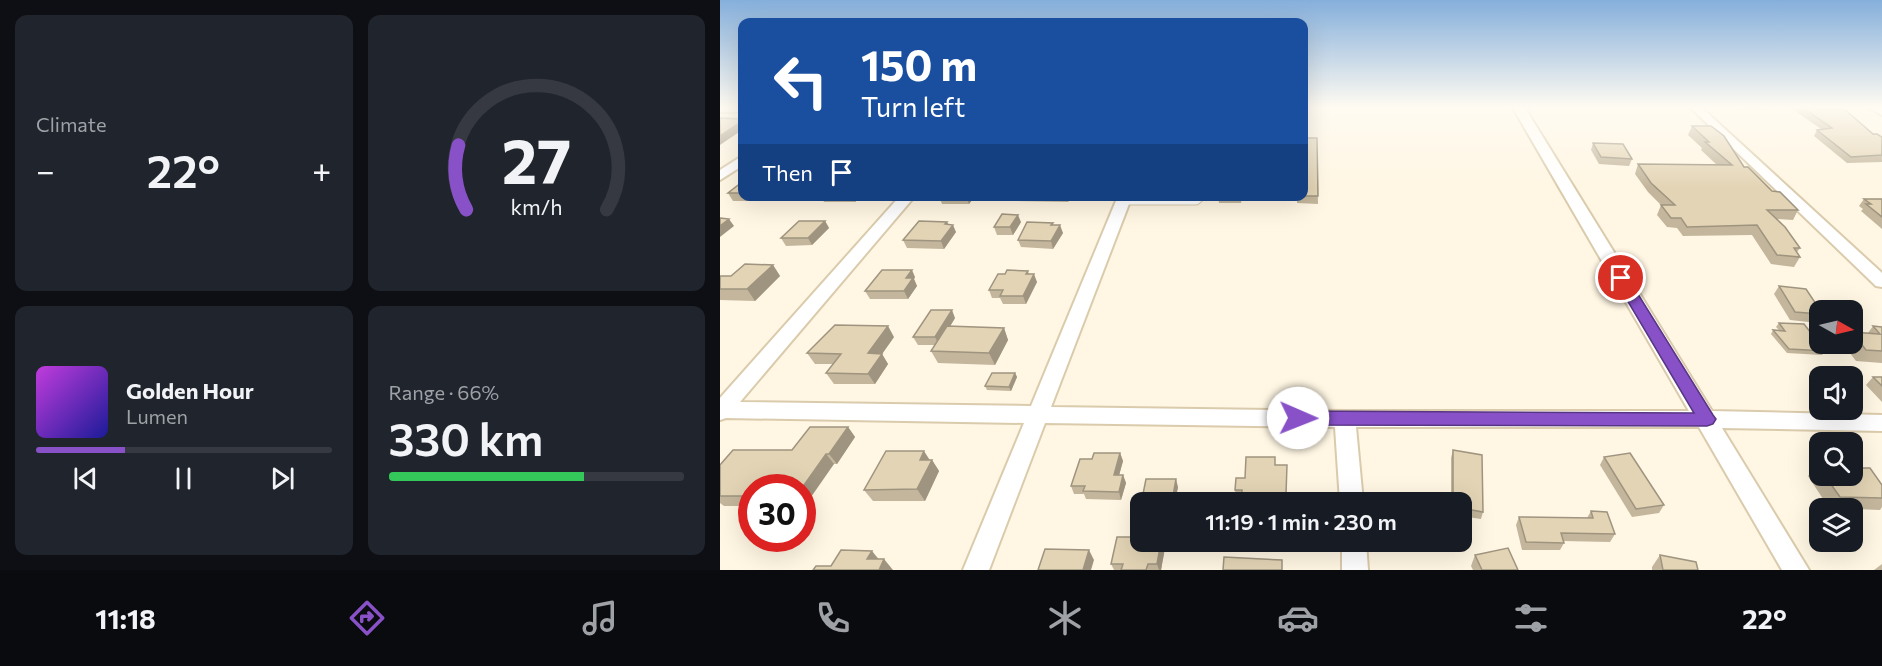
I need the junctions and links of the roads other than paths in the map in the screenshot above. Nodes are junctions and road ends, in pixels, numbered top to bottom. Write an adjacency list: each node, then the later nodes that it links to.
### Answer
1 (1535, 135): 11 (street)
2 (1724, 135): 7 (street)
3 (738, 163): 4 (street)
4 (720, 176)
5 (904, 201): 8 (street)
6 (1123, 201): 9 (street)
7 (1882, 282)
8 (721, 411): 9 (street)
9 (1040, 415): 10 (street); 15 (street)
10 (1345, 419): 11 (street); 13 (street)
11 (1707, 419): 12 (street); 17 (street)
12 (1882, 423)
13 (1350, 492)
14 (1354, 552): 16 (street)
15 (976, 570)
16 (1355, 570)
17 (1796, 570)

